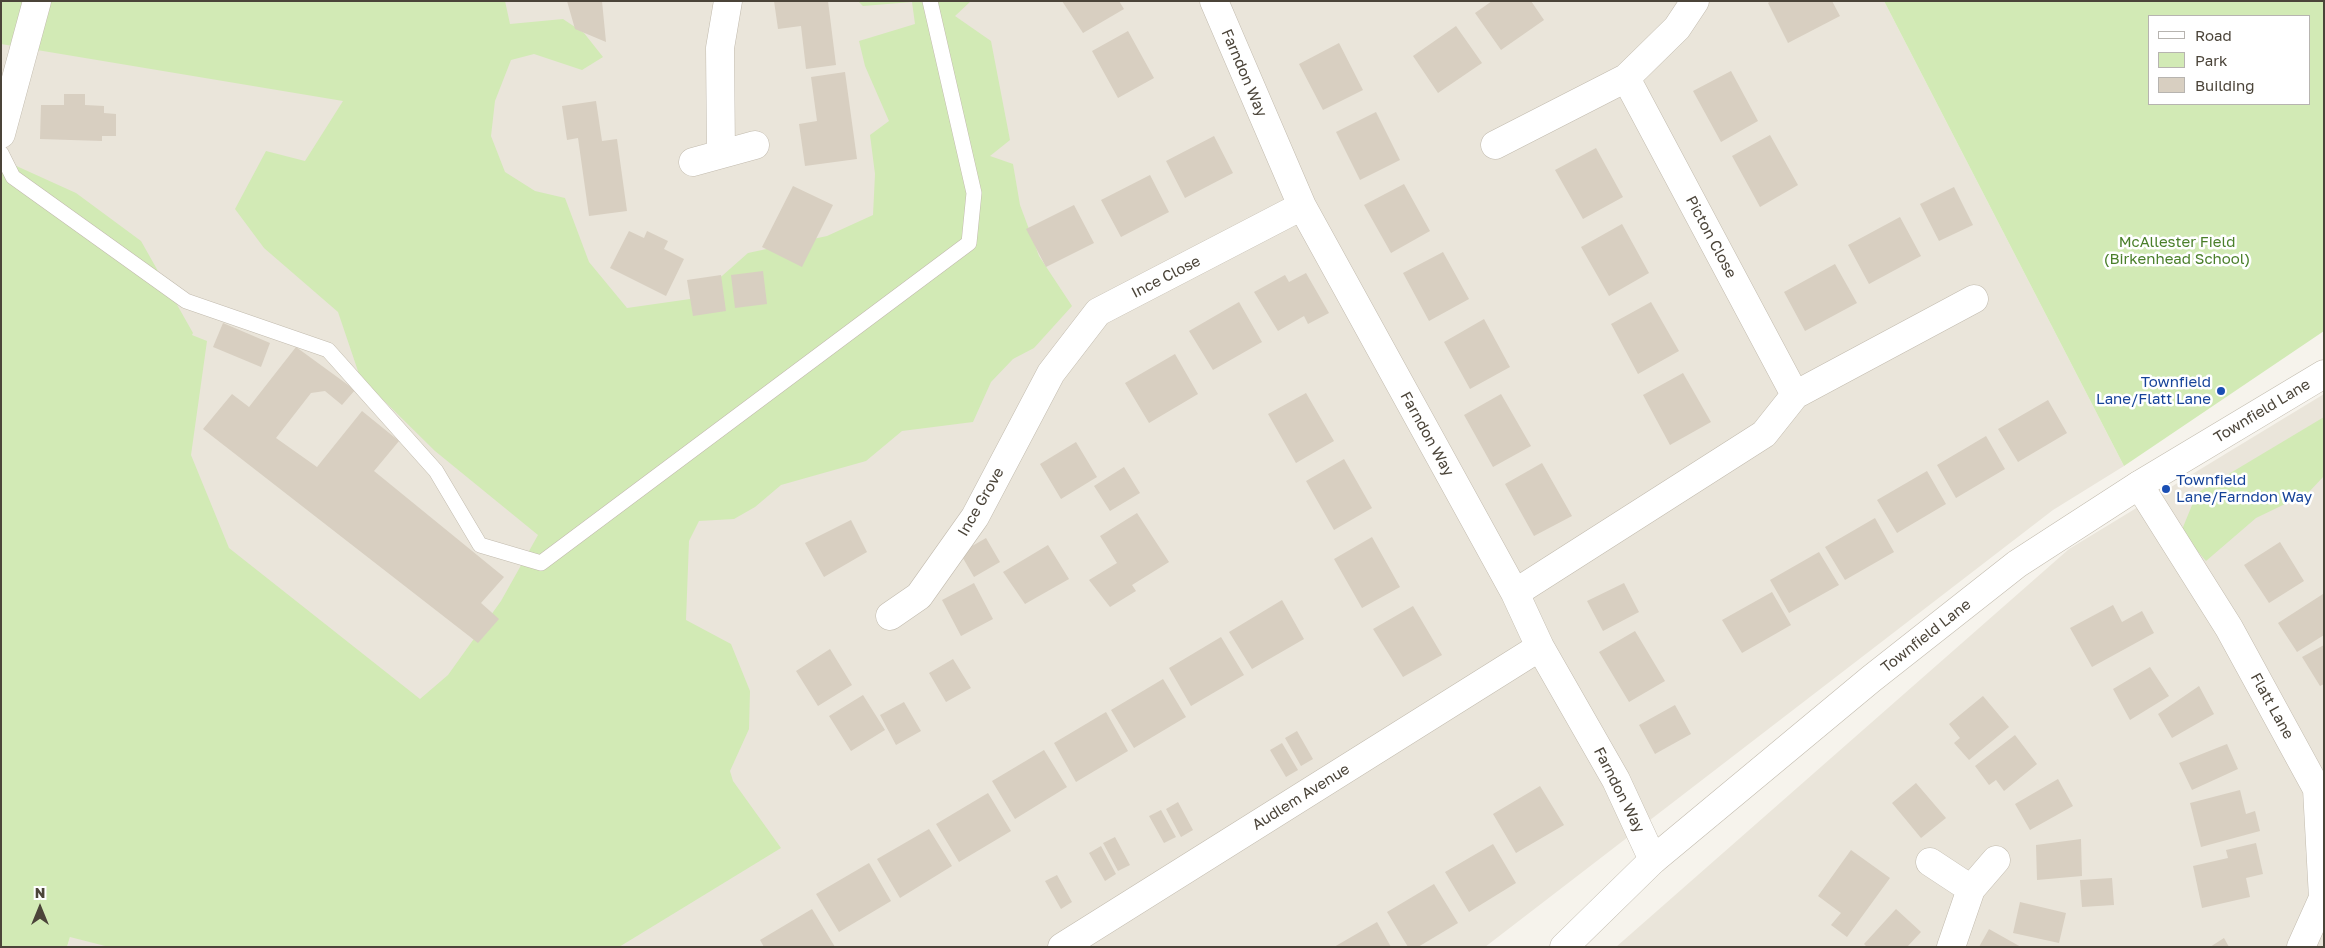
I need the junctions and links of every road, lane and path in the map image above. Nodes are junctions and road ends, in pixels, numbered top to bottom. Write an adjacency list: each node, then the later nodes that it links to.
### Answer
1 (37, 1): 7 (street)
2 (728, 1): 11 (street)
3 (930, 1): 10 (lane)
4 (1214, 1): 13 (street, Farndon Way)
5 (1695, 1): 6 (street)
6 (1626, 78): 9 (street); 17 (street, Picton Close)
7 (1, 134)
8 (755, 145): 11 (street)
9 (1495, 145)
10 (1, 153)
11 (721, 154): 12 (street)
12 (693, 162)
13 (1302, 206): 15 (street, Ince Close); 19 (street, Farndon Way)
14 (1974, 299): 17 (street)
15 (1052, 373): 20 (street, Ince Grove)
16 (2324, 374): 18 (street, Townfield Lane)
17 (1795, 395): 19 (street)
18 (2138, 485): 22 (street, Flatt Lane); 23 (street, Townfield Lane)
19 (1515, 593): 21 (street, Farndon Way)
20 (890, 616)
21 (1540, 647): 23 (street, Farndon Way); 27 (street, Audlem Avenue)
22 (2322, 851): 30 (street, Flatt Lane)
23 (1653, 860): 28 (street, Townfield Lane)
24 (1996, 860): 26 (street)
25 (1930, 862): 26 (street)
26 (1970, 889): 29 (street)
27 (1062, 947)
28 (1564, 947)
29 (1950, 947)
30 (2301, 947)

